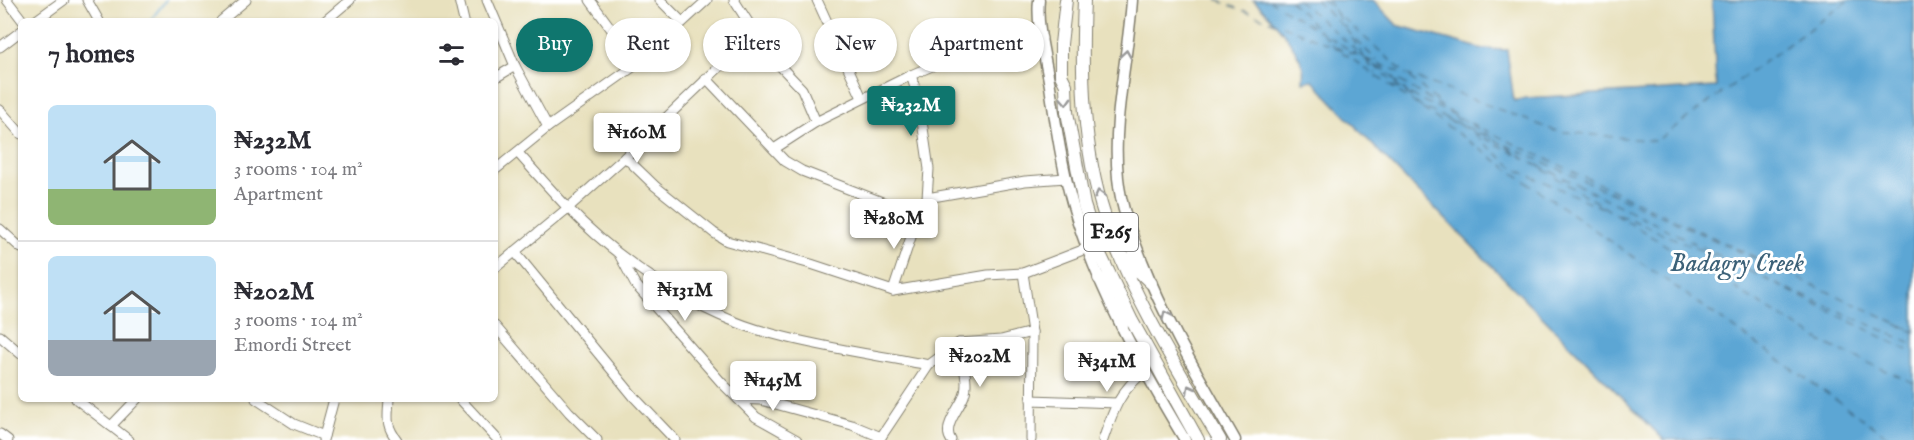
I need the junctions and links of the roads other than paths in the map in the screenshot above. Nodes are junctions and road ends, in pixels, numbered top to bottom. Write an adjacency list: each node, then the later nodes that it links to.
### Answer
1 (7, 0): 17 (street)
2 (64, 0): 18 (street)
3 (87, 0): 19 (street)
4 (246, 0): 20 (street)
5 (350, 0): 21 (street)
6 (459, 0): 22 (street)
7 (487, 0): 23 (street)
8 (590, 0): 28 (street)
9 (660, 0): 24 (street)
10 (707, 0): 25 (street)
11 (734, 0): 26 (street)
12 (817, 0): 41 (street)
13 (1039, 0): 27 (main road)
14 (1084, 0): 56 (highway, F265, one-way to 14)
15 (1132, 0): 55 (main road, one-way to 15)
16 (1066, 1): 64 (highway, F265, one-way to 64)
17 (21, 18)
18 (38, 18)
19 (97, 18)
20 (225, 18)
21 (329, 18)
22 (461, 18)
23 (495, 18)
24 (678, 18)
25 (687, 18)
26 (745, 18)
27 (1040, 18)
28 (605, 20)
29 (498, 26): 33 (street)
30 (18, 33): 31 (street)
31 (0, 47)
32 (1044, 50): 50 (main road)
33 (515, 66): 39 (street); 44 (street)
34 (626, 72): 44 (street)
35 (713, 72): 40 (street)
36 (787, 72): 43 (street)
37 (918, 72): 38 (street)
38 (911, 75): 41 (street); 51 (street)
39 (498, 76)
40 (706, 78): 46 (street); 48 (street)
41 (862, 98): 43 (street)
42 (0, 110): 45 (street)
43 (816, 122): 46 (street)
44 (548, 127): 47 (street)
45 (18, 131)
46 (774, 149): 53 (street)
47 (518, 153): 49 (street); 52 (street)
48 (625, 157): 52 (street); 66 (street)
49 (498, 168)
50 (1066, 178): 51 (street); 58 (main road)
51 (927, 198): 53 (street)
52 (568, 208): 59 (street); 60 (street)
53 (918, 216): 66 (street)
54 (0, 229): 57 (street)
55 (1132, 236): 62 (highway); 65 (main road)
56 (1114, 240): 62 (highway); 67 (highway, F265)
57 (18, 245)
58 (1088, 248): 63 (street); 64 (main road)
59 (515, 252): 61 (street); 95 (street)
60 (620, 255): 74 (street); 76 (street)
61 (498, 266)
62 (1137, 269): 65 (highway); 67 (highway)
63 (1023, 273): 66 (street); 70 (street)
64 (1105, 277): 68 (highway, F265); 68 (highway)
65 (1151, 283): 103 (main road, one-way to 65)
66 (893, 291)
67 (1137, 293): 102 (highway, F265, one-way to 67)
68 (1127, 323): 75 (main road); 101 (highway, F265)
69 (498, 329): 94 (street)
70 (1032, 332): 72 (street); 77 (street)
71 (0, 336): 73 (street)
72 (959, 344): 74 (street); 87 (street)
73 (18, 351)
74 (929, 365): 89 (street)
75 (1146, 371): 84 (street); 100 (main road)
76 (738, 399): 89 (street); 96 (street)
77 (1031, 400): 84 (street); 98 (street)
78 (80, 402): 85 (street)
79 (134, 402): 85 (street)
80 (261, 402): 88 (street)
81 (333, 402): 88 (street)
82 (389, 402): 92 (street)
83 (463, 402): 93 (street)
84 (1117, 403): 99 (street)
85 (111, 426): 91 (street)
86 (0, 434): 90 (street)
87 (950, 436): 97 (street)
88 (324, 438)
89 (880, 439)
90 (8, 440)
91 (129, 440)
92 (398, 440)
93 (498, 440)
94 (597, 440)
95 (675, 440)
96 (797, 440)
97 (959, 440)
98 (1031, 440)
99 (1103, 440)
100 (1185, 440)
101 (1198, 440)
102 (1220, 440)
103 (1235, 440)

